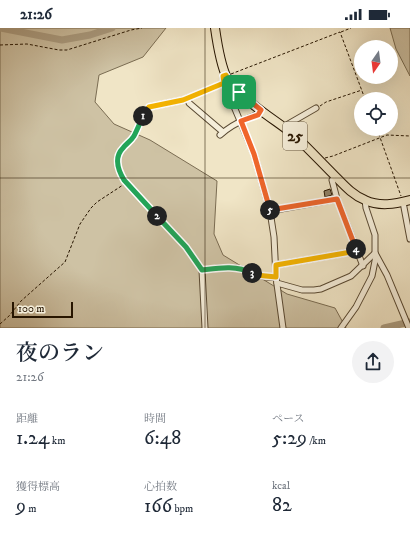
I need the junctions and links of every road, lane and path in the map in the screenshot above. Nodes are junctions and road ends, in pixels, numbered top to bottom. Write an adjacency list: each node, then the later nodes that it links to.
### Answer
1 (142, 28): 5 (path)
2 (215, 28): 6 (main road, 25)
3 (352, 28): 4 (path)
4 (340, 32): 6 (path); 7 (path)
5 (0, 45)
6 (225, 79): 8 (street); 10 (main road, 25); 11 (street)
7 (362, 90): 9 (path)
8 (188, 98): 11 (street); 14 (street)
9 (316, 108): 12 (street)
10 (261, 110): 11 (street); 12 (main road, 25)
11 (241, 121): 22 (street)
12 (283, 127): 16 (main road, 25)
13 (410, 136): 15 (path)
14 (133, 138): 18 (path)
15 (380, 138): 16 (path); 21 (path)
16 (321, 162): 17 (main road, 25)
17 (336, 176): 19 (street); 20 (main road, 25)
18 (126, 183): 28 (path); 31 (path)
19 (337, 199): 22 (street); 24 (street)
20 (365, 200): 21 (main road, 25); 25 (street)
21 (406, 201): 23 (street)
22 (270, 211): 26 (street)
23 (410, 238)
24 (357, 251): 26 (street); 27 (street)
25 (376, 255): 27 (street); 30 (street); 34 (street)
26 (276, 265): 29 (street)
27 (362, 266): 29 (street)
28 (202, 270): 29 (street); 32 (street)
29 (277, 280): 33 (street)
30 (407, 319): 35 (street)
31 (0, 324)
32 (204, 328)
33 (283, 328)
34 (341, 328)
35 (409, 328)

